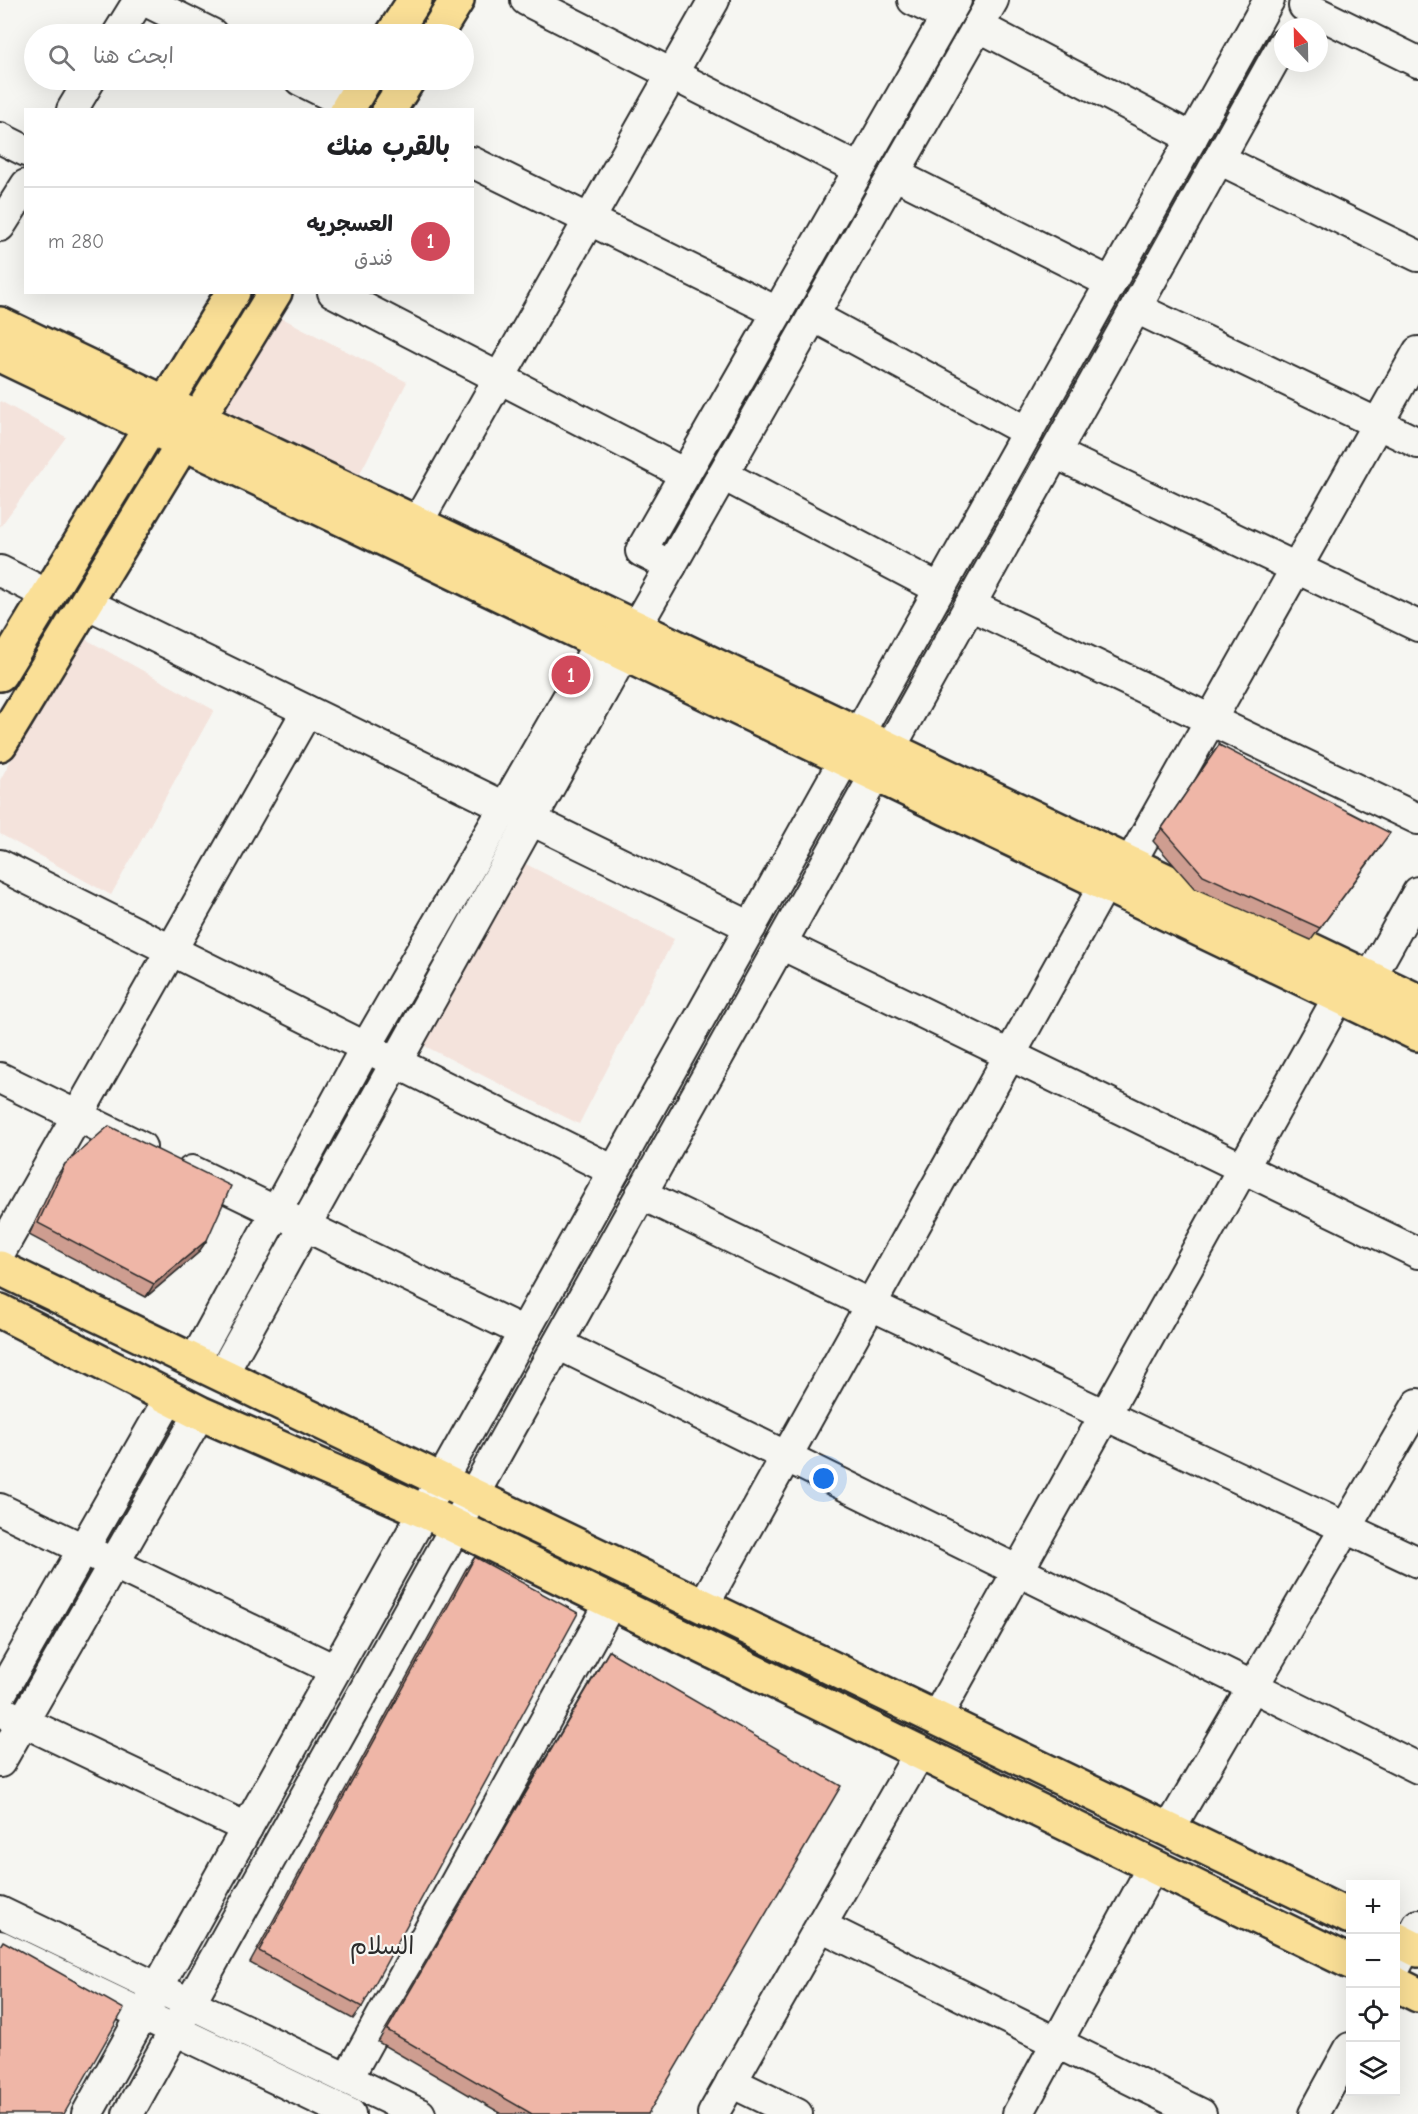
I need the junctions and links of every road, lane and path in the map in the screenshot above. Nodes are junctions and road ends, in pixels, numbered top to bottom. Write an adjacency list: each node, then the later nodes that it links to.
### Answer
1 (142, 0): 11 (street); 12 (street)
2 (415, 0): 13 (main road)
3 (457, 0): 14 (main road)
4 (526, 0): 18 (street)
5 (714, 0): 18 (street)
6 (913, 0): 9 (street)
7 (993, 0): 15 (street)
8 (1269, 0): 26 (street)
9 (951, 8): 30 (street)
10 (1302, 11): 17 (street)
11 (125, 24)
12 (191, 24)
13 (399, 24)
14 (442, 24)
15 (978, 27): 26 (street); 31 (street)
16 (1274, 60): 28 (street)
17 (1418, 62)
18 (672, 74): 30 (street); 33 (street)
19 (84, 90): 23 (street)
20 (330, 90): 22 (street)
21 (402, 90): 24 (main road)
22 (354, 98)
23 (73, 108)
24 (390, 108)
25 (0, 138): 27 (street)
26 (1192, 138): 36 (street)
27 (24, 150)
28 (1219, 159): 35 (street); 40 (street)
29 (474, 163): 33 (street)
30 (859, 169): 41 (street)
31 (894, 174): 36 (street); 42 (street)
32 (24, 188): 34 (street)
33 (590, 219): 41 (street); 46 (street)
34 (0, 226)
35 (1418, 256)
36 (1111, 283): 50 (street)
37 (232, 294): 47 (main road)
38 (274, 294): 49 (main road)
39 (337, 294): 46 (street)
40 (1136, 308): 48 (street); 52 (street)
41 (777, 312): 53 (street)
42 (813, 316): 50 (street); 54 (street)
43 (0, 324): 47 (main road)
44 (1418, 352): 48 (street)
45 (0, 355): 47 (main road)
46 (500, 378): 53 (street); 55 (street)
47 (157, 414): 49 (main road); 60 (main road)
48 (1378, 423): 51 (street); 57 (street)
49 (190, 430): 55 (main road); 61 (main road); 64 (main road)
50 (1028, 432): 59 (street)
51 (1418, 443)
52 (1055, 453): 57 (street); 62 (street)
53 (685, 474): 56 (street)
54 (723, 475): 56 (street); 59 (street)
55 (417, 523): 64 (main road)
56 (671, 566): 64 (street)
57 (1296, 568): 63 (street); 67 (street)
58 (0, 571): 60 (street)
59 (940, 589): 69 (street)
60 (48, 596): 65 (main road)
61 (86, 603): 66 (street); 68 (main road)
62 (970, 605): 67 (street); 70 (street)
63 (1418, 626)
64 (620, 641): 69 (main road); 71 (street); 73 (street)
65 (0, 674)
66 (307, 711): 71 (street); 80 (street)
67 (1210, 720): 72 (street); 74 (street)
68 (0, 744)
69 (852, 746): 70 (main road); 78 (street)
70 (883, 761): 74 (main road); 76 (main road); 79 (street)
71 (504, 807): 73 (street); 85 (street)
72 (1418, 819)
73 (531, 820): 78 (street); 87 (street)
74 (1130, 863): 81 (main road)
75 (0, 865): 80 (street)
76 (1105, 884): 82 (main road); 86 (street)
77 (1418, 892): 81 (street)
78 (751, 927): 91 (street)
79 (781, 944): 86 (street); 92 (street)
80 (171, 950): 85 (street); 89 (street)
81 (1370, 978): 83 (main road)
82 (1339, 996): 84 (main road); 90 (street)
83 (1418, 1001)
84 (1418, 1034)
85 (366, 1047): 87 (street); 93 (street)
86 (1010, 1055): 90 (street); 98 (street)
87 (396, 1063): 91 (street); 94 (street)
88 (0, 1078): 89 (street)
89 (77, 1116): 93 (street); 95 (street)
90 (1243, 1168): 96 (street); 106 (street)
91 (614, 1171): 100 (street)
92 (641, 1194): 98 (street); 101 (street)
93 (274, 1211): 94 (street); 102 (street)
94 (303, 1225): 100 (street); 102 (street)
95 (0, 1252)
96 (1418, 1253)
97 (0, 1268): 102 (main road)
98 (871, 1305): 106 (street); 107 (street)
99 (0, 1311): 103 (main road)
100 (524, 1332): 108 (street)
101 (558, 1344): 107 (street); 109 (street)
102 (208, 1368): 108 (main road)
103 (170, 1397): 105 (main road); 114 (street)
104 (1418, 1404): 113 (street)
105 (200, 1413): 111 (main road); 116 (street)
106 (1105, 1415): 113 (street); 117 (street)
107 (786, 1457): 117 (street); 119 (street)
108 (441, 1480): 109 (main road); 111 (street)
109 (473, 1496): 112 (street); 119 (main road)
110 (0, 1509): 114 (street)
111 (424, 1511): 112 (main road); 120 (street)
112 (456, 1526): 118 (main road); 139 (street)
113 (1346, 1528): 115 (street); 121 (street)
114 (83, 1549): 116 (street); 122 (street)
115 (1418, 1562)
116 (114, 1564): 120 (street); 123 (street)
117 (1018, 1571): 121 (street); 124 (street)
118 (611, 1602): 125 (main road); 144 (street)
119 (703, 1606): 124 (main road)
120 (335, 1670): 128 (street)
121 (1253, 1687): 127 (street); 129 (street)
122 (0, 1695)
123 (12, 1716): 126 (street); 128 (street)
124 (936, 1718): 129 (main road)
125 (920, 1752): 130 (main road); 133 (street)
126 (0, 1762)
127 (1418, 1768)
128 (248, 1828): 137 (street)
129 (1169, 1830): 132 (main road)
130 (1153, 1866): 135 (main road); 142 (street)
131 (0, 1912): 137 (street)
132 (1346, 1915)
133 (821, 1926): 142 (street); 145 (street)
134 (0, 1946): 140 (street)
135 (1346, 1960)
136 (1400, 1986): 138 (main road)
137 (158, 1988): 139 (street); 140 (street)
138 (1418, 1995)
139 (190, 2004): 141 (street); 144 (street)
140 (143, 2014): 141 (street); 147 (street)
141 (175, 2030): 146 (street); 148 (street)
142 (1057, 2043): 152 (street); 153 (street)
143 (1346, 2055): 154 (street)
144 (347, 2079): 149 (street)
145 (731, 2082): 150 (street); 151 (street)
146 (337, 2111)
147 (87, 2114)
148 (128, 2114)
149 (420, 2114)
150 (713, 2114)
151 (797, 2114)
152 (1018, 2114)
153 (1201, 2114)
154 (1314, 2114)

